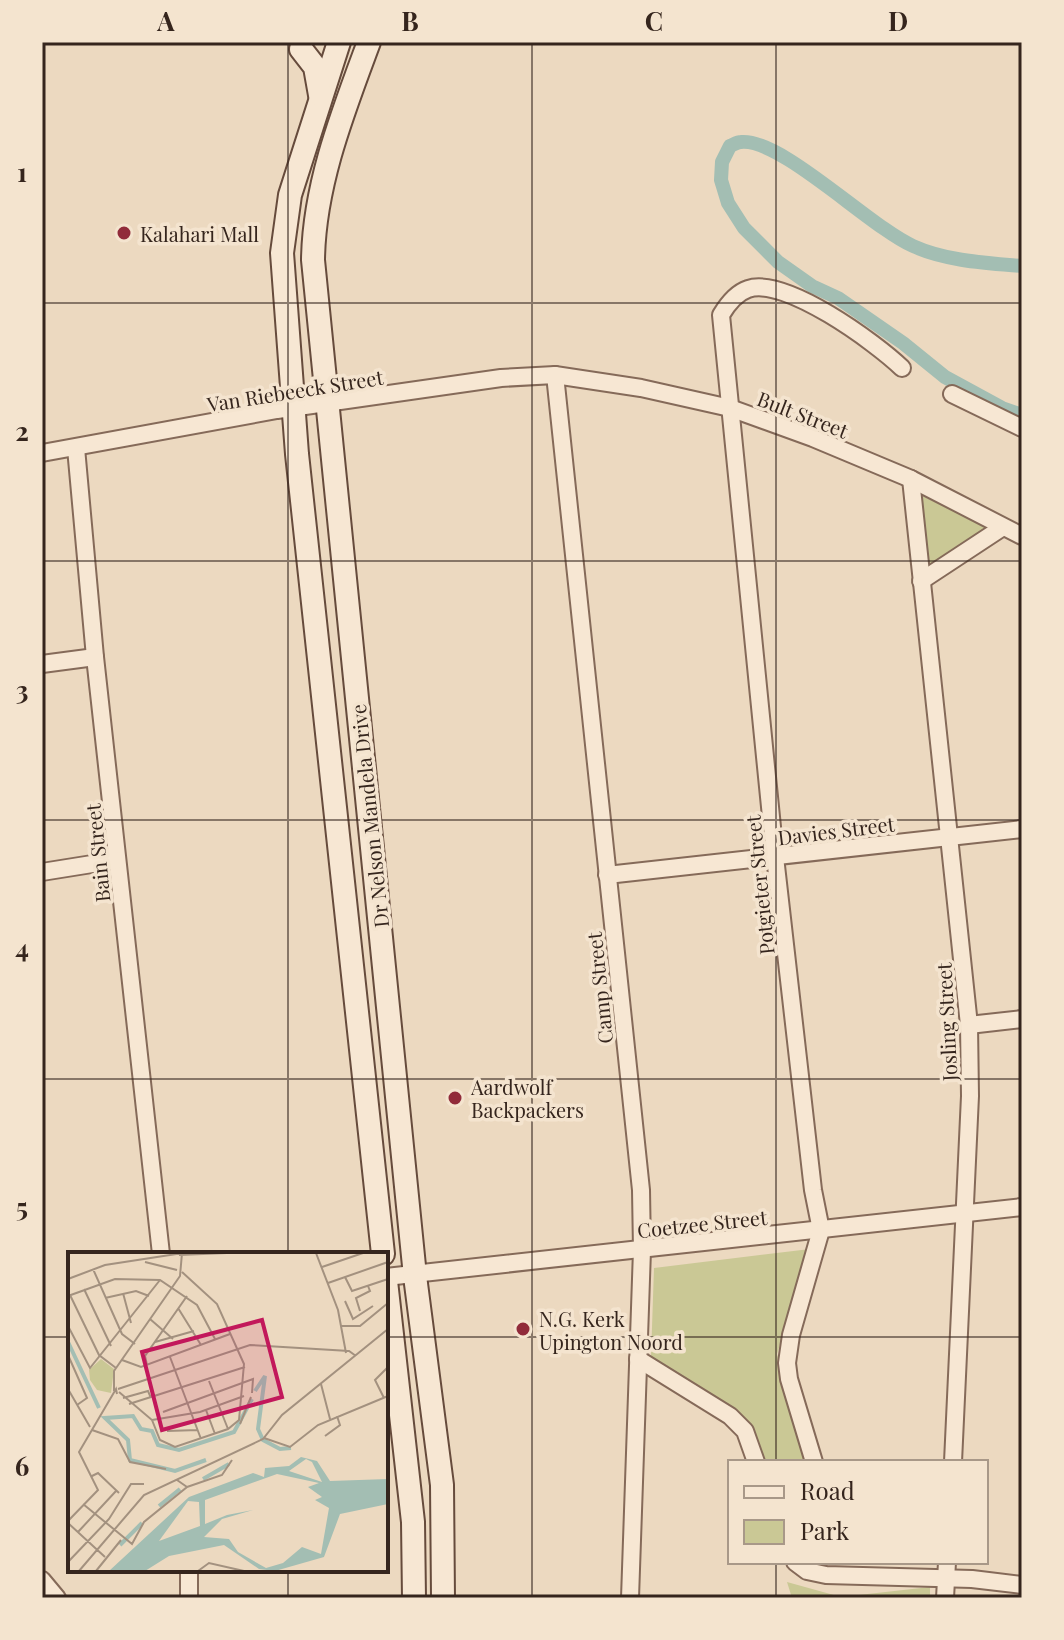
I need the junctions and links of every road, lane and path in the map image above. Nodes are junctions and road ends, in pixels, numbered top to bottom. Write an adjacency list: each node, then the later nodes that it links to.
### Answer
1 (369, 42): 5 (street, Dr Nelson Mandela Drive)
2 (341, 48): 4 (street, Dr Nelson Mandela Drive); 5 (street)
3 (301, 49): 4 (street)
4 (320, 96): 10 (street, Dr Nelson Mandela Drive)
5 (347, 107): 9 (street, Dr Nelson Mandela Drive)
6 (902, 368): 11 (street, Potgieter Street)
7 (555, 375): 9 (street, Van Riebeeck Street); 11 (street, Bult Street); 26 (street, Camp Street)
8 (952, 394): 12 (street)
9 (325, 405): 10 (street, Van Riebeeck Street); 35 (street, Dr Nelson Mandela Drive)
10 (293, 408): 13 (street, Van Riebeeck Street); 34 (street, Dr Nelson Mandela Drive)
11 (730, 408): 15 (street, Bult Street); 23 (street, Potgieter Street)
12 (1022, 428)
13 (76, 448): 14 (street, Van Riebeeck Street); 19 (street, Bain Street)
14 (42, 453)
15 (911, 479): 16 (street, Bult Street); 18 (street, Josling Street)
16 (1003, 527): 17 (street, Bult Street); 18 (street)
17 (1022, 536)
18 (921, 581): 22 (street, Josling Street)
19 (95, 657): 20 (street); 24 (street, Bain Street)
20 (42, 664)
21 (1022, 829): 22 (street, Davies Street)
22 (951, 837): 23 (street, Davies Street); 28 (street, Josling Street)
23 (775, 857): 26 (street, Davies Street); 31 (street, Potgieter Street)
24 (117, 860): 25 (street); 33 (street, Bain Street)
25 (42, 872)
26 (607, 875): 32 (street, Camp Street)
27 (1022, 1019): 28 (street)
28 (969, 1025): 30 (street, Josling Street)
29 (1022, 1207): 30 (street, Coetzee Street)
30 (963, 1214): 31 (street, Coetzee Street); 41 (street, Josling Street)
31 (821, 1230): 32 (street, Coetzee Street); 40 (street, Potgieter Street)
32 (642, 1250): 35 (street, Coetzee Street); 38 (street, Camp Street)
33 (161, 1252)
34 (383, 1252)
35 (415, 1276): 36 (street, Coetzee Street); 51 (street, Dr Nelson Mandela Drive)
36 (388, 1279)
37 (388, 1297): 50 (street)
38 (638, 1359): 39 (street); 52 (street, Camp Street)
39 (755, 1460)
40 (813, 1460)
41 (953, 1460)
42 (798, 1564): 43 (street)
43 (845, 1569): 44 (street)
44 (947, 1570): 47 (street); 53 (street)
45 (189, 1572): 49 (street)
46 (42, 1580): 48 (street)
47 (1022, 1585)
48 (57, 1598)
49 (189, 1598)
50 (414, 1598)
51 (443, 1598)
52 (630, 1598)
53 (945, 1598)

